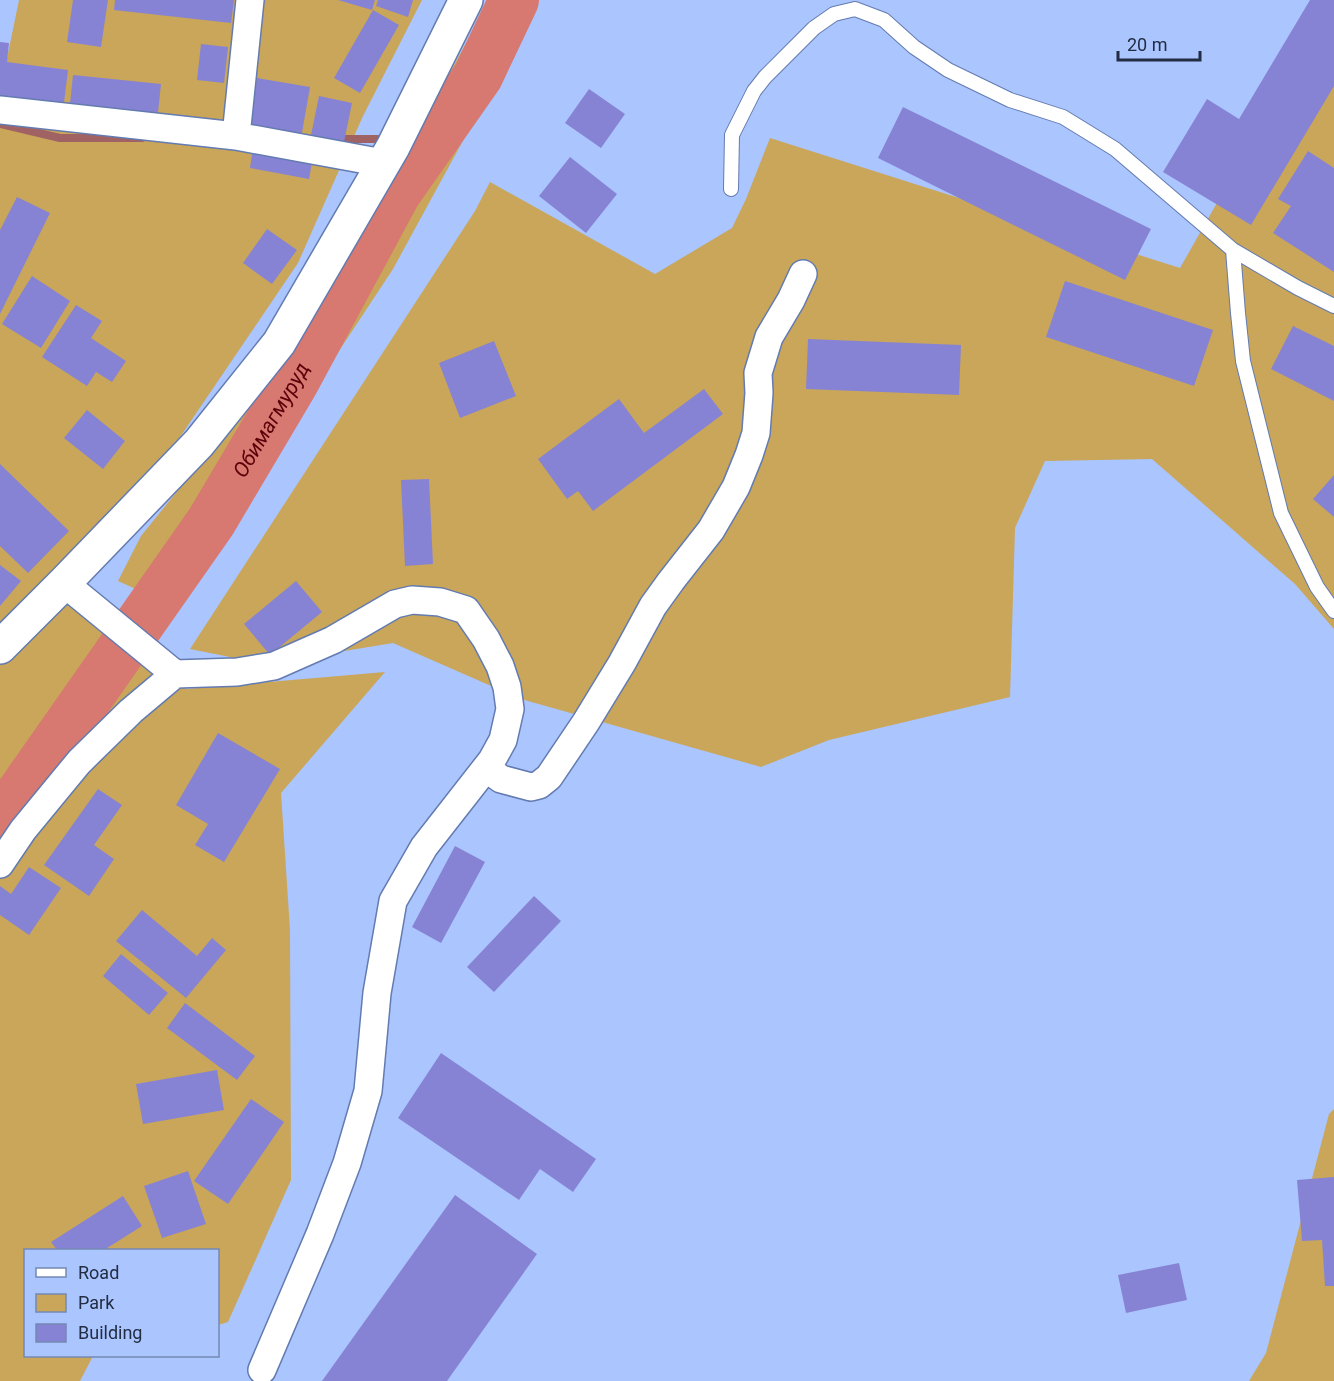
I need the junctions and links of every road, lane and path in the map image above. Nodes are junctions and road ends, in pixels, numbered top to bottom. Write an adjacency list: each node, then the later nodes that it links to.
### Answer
1 (250, 0): 4 (street)
2 (466, 0): 5 (street)
3 (0, 110): 4 (street)
4 (236, 136): 5 (street)
5 (388, 155): 10 (street)
6 (731, 189): 7 (lane)
7 (1233, 250): 9 (lane); 11 (lane)
8 (803, 274): 14 (street)
9 (1334, 306)
10 (64, 583): 12 (street); 13 (street)
11 (1334, 611)
12 (0, 647)
13 (168, 669): 14 (street); 15 (street)
14 (486, 768): 16 (street)
15 (0, 864)
16 (262, 1370)

